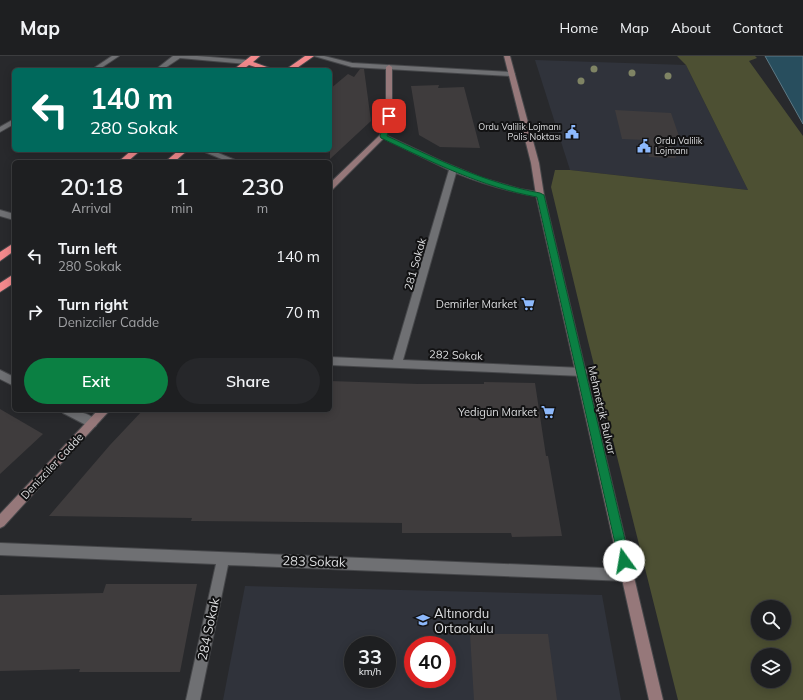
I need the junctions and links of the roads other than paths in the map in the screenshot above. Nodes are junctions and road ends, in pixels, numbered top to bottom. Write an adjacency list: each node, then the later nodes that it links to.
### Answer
1 (116, 56): 9 (street)
2 (178, 56): 7 (street); 10 (street)
3 (256, 56): 7 (highway)
4 (310, 56): 13 (highway)
5 (317, 56): 8 (street)
6 (507, 56): 14 (street, Mehmetçik Bulvar)
7 (247, 62): 11 (highway); 12 (highway)
8 (389, 67): 14 (street); 17 (street)
9 (97, 68)
10 (161, 68)
11 (240, 68)
12 (266, 68)
13 (292, 68)
14 (512, 74): 26 (street, Mehmetçik Bulvar)
15 (12, 122): 16 (street)
16 (0, 130)
17 (383, 136): 24 (street); 25 (street)
18 (134, 152): 21 (highway)
19 (182, 152): 22 (highway)
20 (209, 152): 23 (street)
21 (124, 160)
22 (172, 160)
23 (231, 160)
24 (453, 170): 26 (street); 34 (street, 281 Sokak)
25 (332, 185)
26 (540, 195): 35 (street, Mehmetçik Bulvar)
27 (0, 213): 28 (street)
28 (12, 216)
29 (12, 248): 30 (highway)
30 (0, 257)
31 (12, 279): 32 (highway)
32 (0, 288)
33 (332, 362): 34 (street, 282 Sokak)
34 (397, 364): 35 (street, 282 Sokak)
35 (582, 372): 44 (street, Mehmetçik Bulvar)
36 (0, 374): 37 (street)
37 (12, 381)
38 (71, 412): 40 (street)
39 (103, 412): 40 (street, Denizciler Cadde)
40 (92, 423): 41 (street, Denizciler Cadde)
41 (0, 522)
42 (0, 549): 43 (street, 283 Sokak)
43 (223, 558): 44 (street, 283 Sokak); 45 (street, 284 Sokak)
44 (627, 574): 46 (street, Mehmetçik Bulvar)
45 (193, 700)
46 (656, 700)

